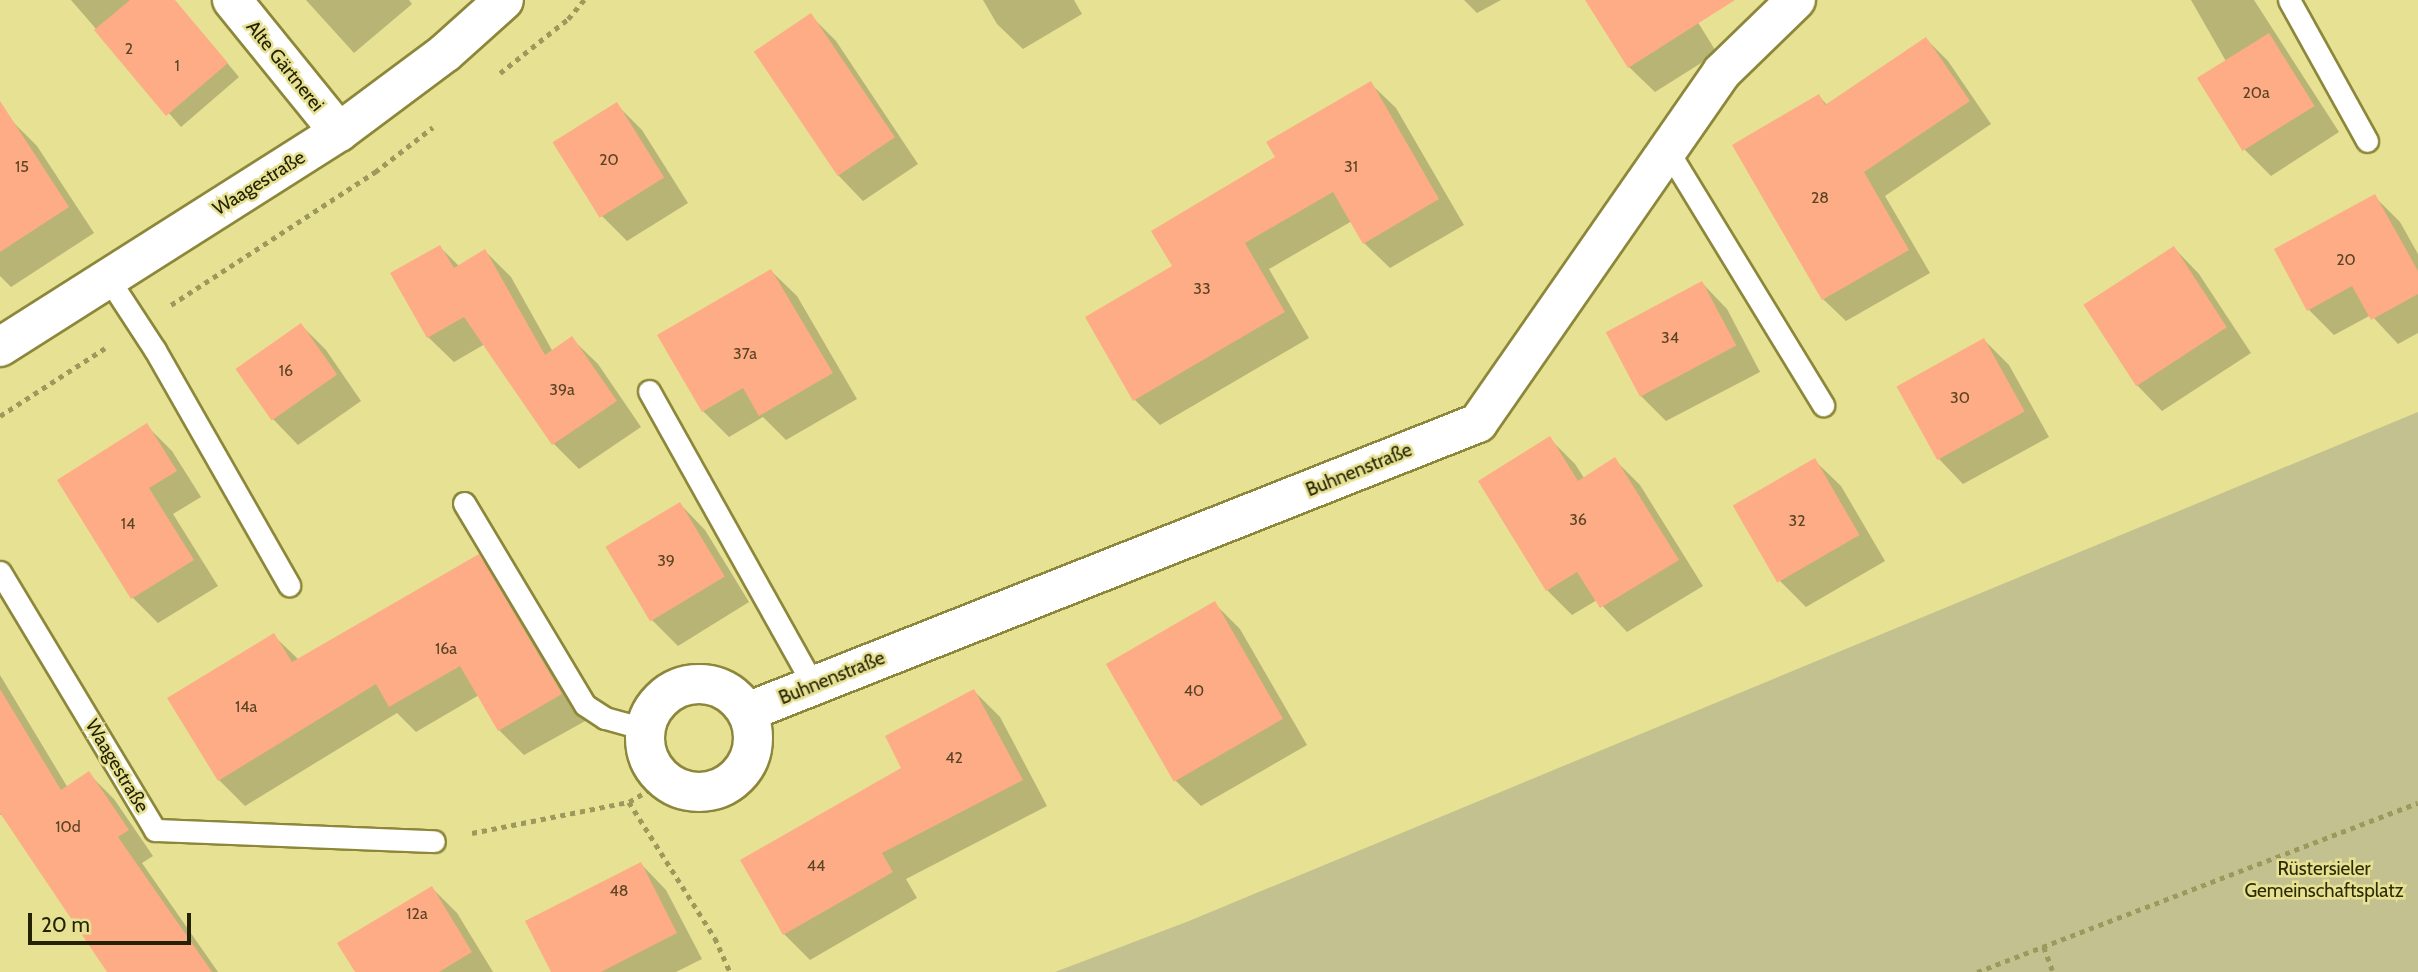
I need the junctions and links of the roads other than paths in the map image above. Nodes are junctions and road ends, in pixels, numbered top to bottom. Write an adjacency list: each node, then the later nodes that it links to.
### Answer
1 (232, 0): 5 (street, Alte Gärtnerei)
2 (504, 0): 5 (street, Waagestraße)
3 (1796, 0): 7 (street, Buhnenstraße)
4 (2289, 0): 6 (lane)
5 (339, 132): 8 (street, Waagestraße)
6 (2367, 141)
7 (1668, 150): 11 (lane); 15 (street, Buhnenstraße)
8 (108, 278): 9 (street, Waagestraße); 14 (lane)
9 (0, 347)
10 (649, 391): 15 (lane)
11 (1823, 405)
12 (464, 503): 17 (lane)
13 (0, 572): 18 (lane, Waagestraße)
14 (289, 585)
15 (813, 685): 16 (street, Buhnenstraße)
16 (747, 712): 17 (street); 17 (street)
17 (645, 729)
18 (434, 841)

